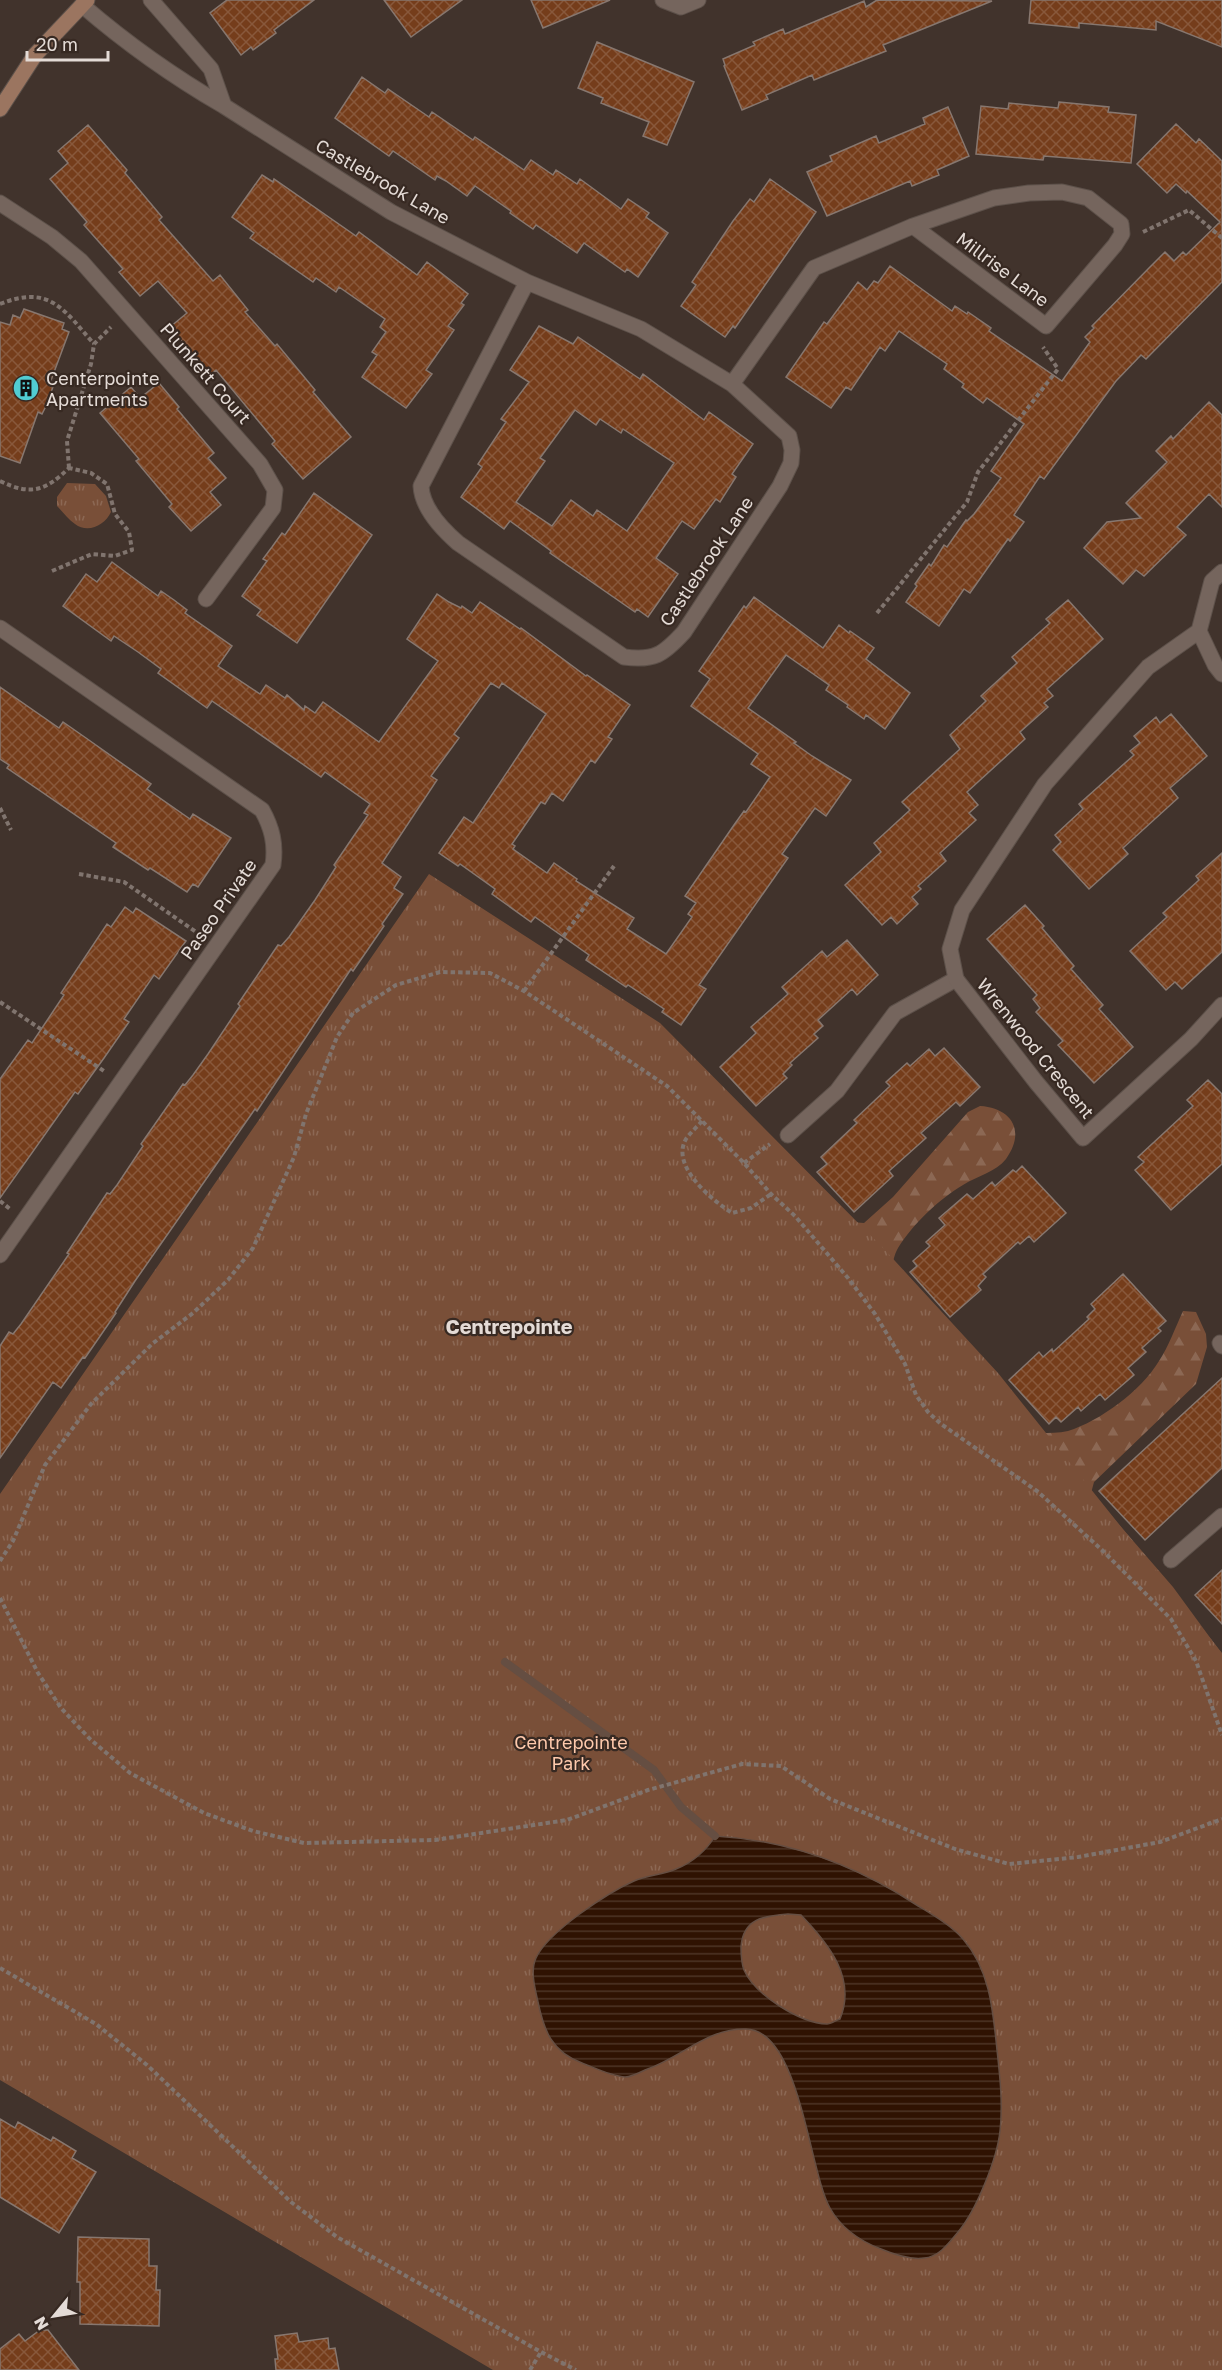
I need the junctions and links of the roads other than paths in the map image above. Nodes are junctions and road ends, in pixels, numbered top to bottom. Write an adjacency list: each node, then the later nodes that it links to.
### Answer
1 (151, 0): 5 (street)
2 (663, 0): 3 (street)
3 (698, 0)
4 (84, 2): 5 (street, Castlebrook Lane); 6 (street)
5 (224, 106): 9 (street, Castlebrook Lane)
6 (0, 109)
7 (0, 203): 12 (street, Plunkett Court)
8 (913, 226): 8 (street, Millrise Lane); 10 (street, Millrise Lane)
9 (527, 282): 10 (street, Castlebrook Lane); 10 (street, Castlebrook Lane)
10 (732, 384)
11 (1222, 572): 14 (street)
12 (206, 599)
13 (0, 628): 19 (street, Paseo Private)
14 (1199, 631): 15 (street); 16 (street, Wrenwood Crescent)
15 (1222, 674)
16 (956, 980): 17 (street, Wrenwood Crescent); 18 (street)
17 (1222, 1005)
18 (788, 1135)
19 (0, 1255)
20 (1222, 1516): 21 (street)
21 (1171, 1560)

